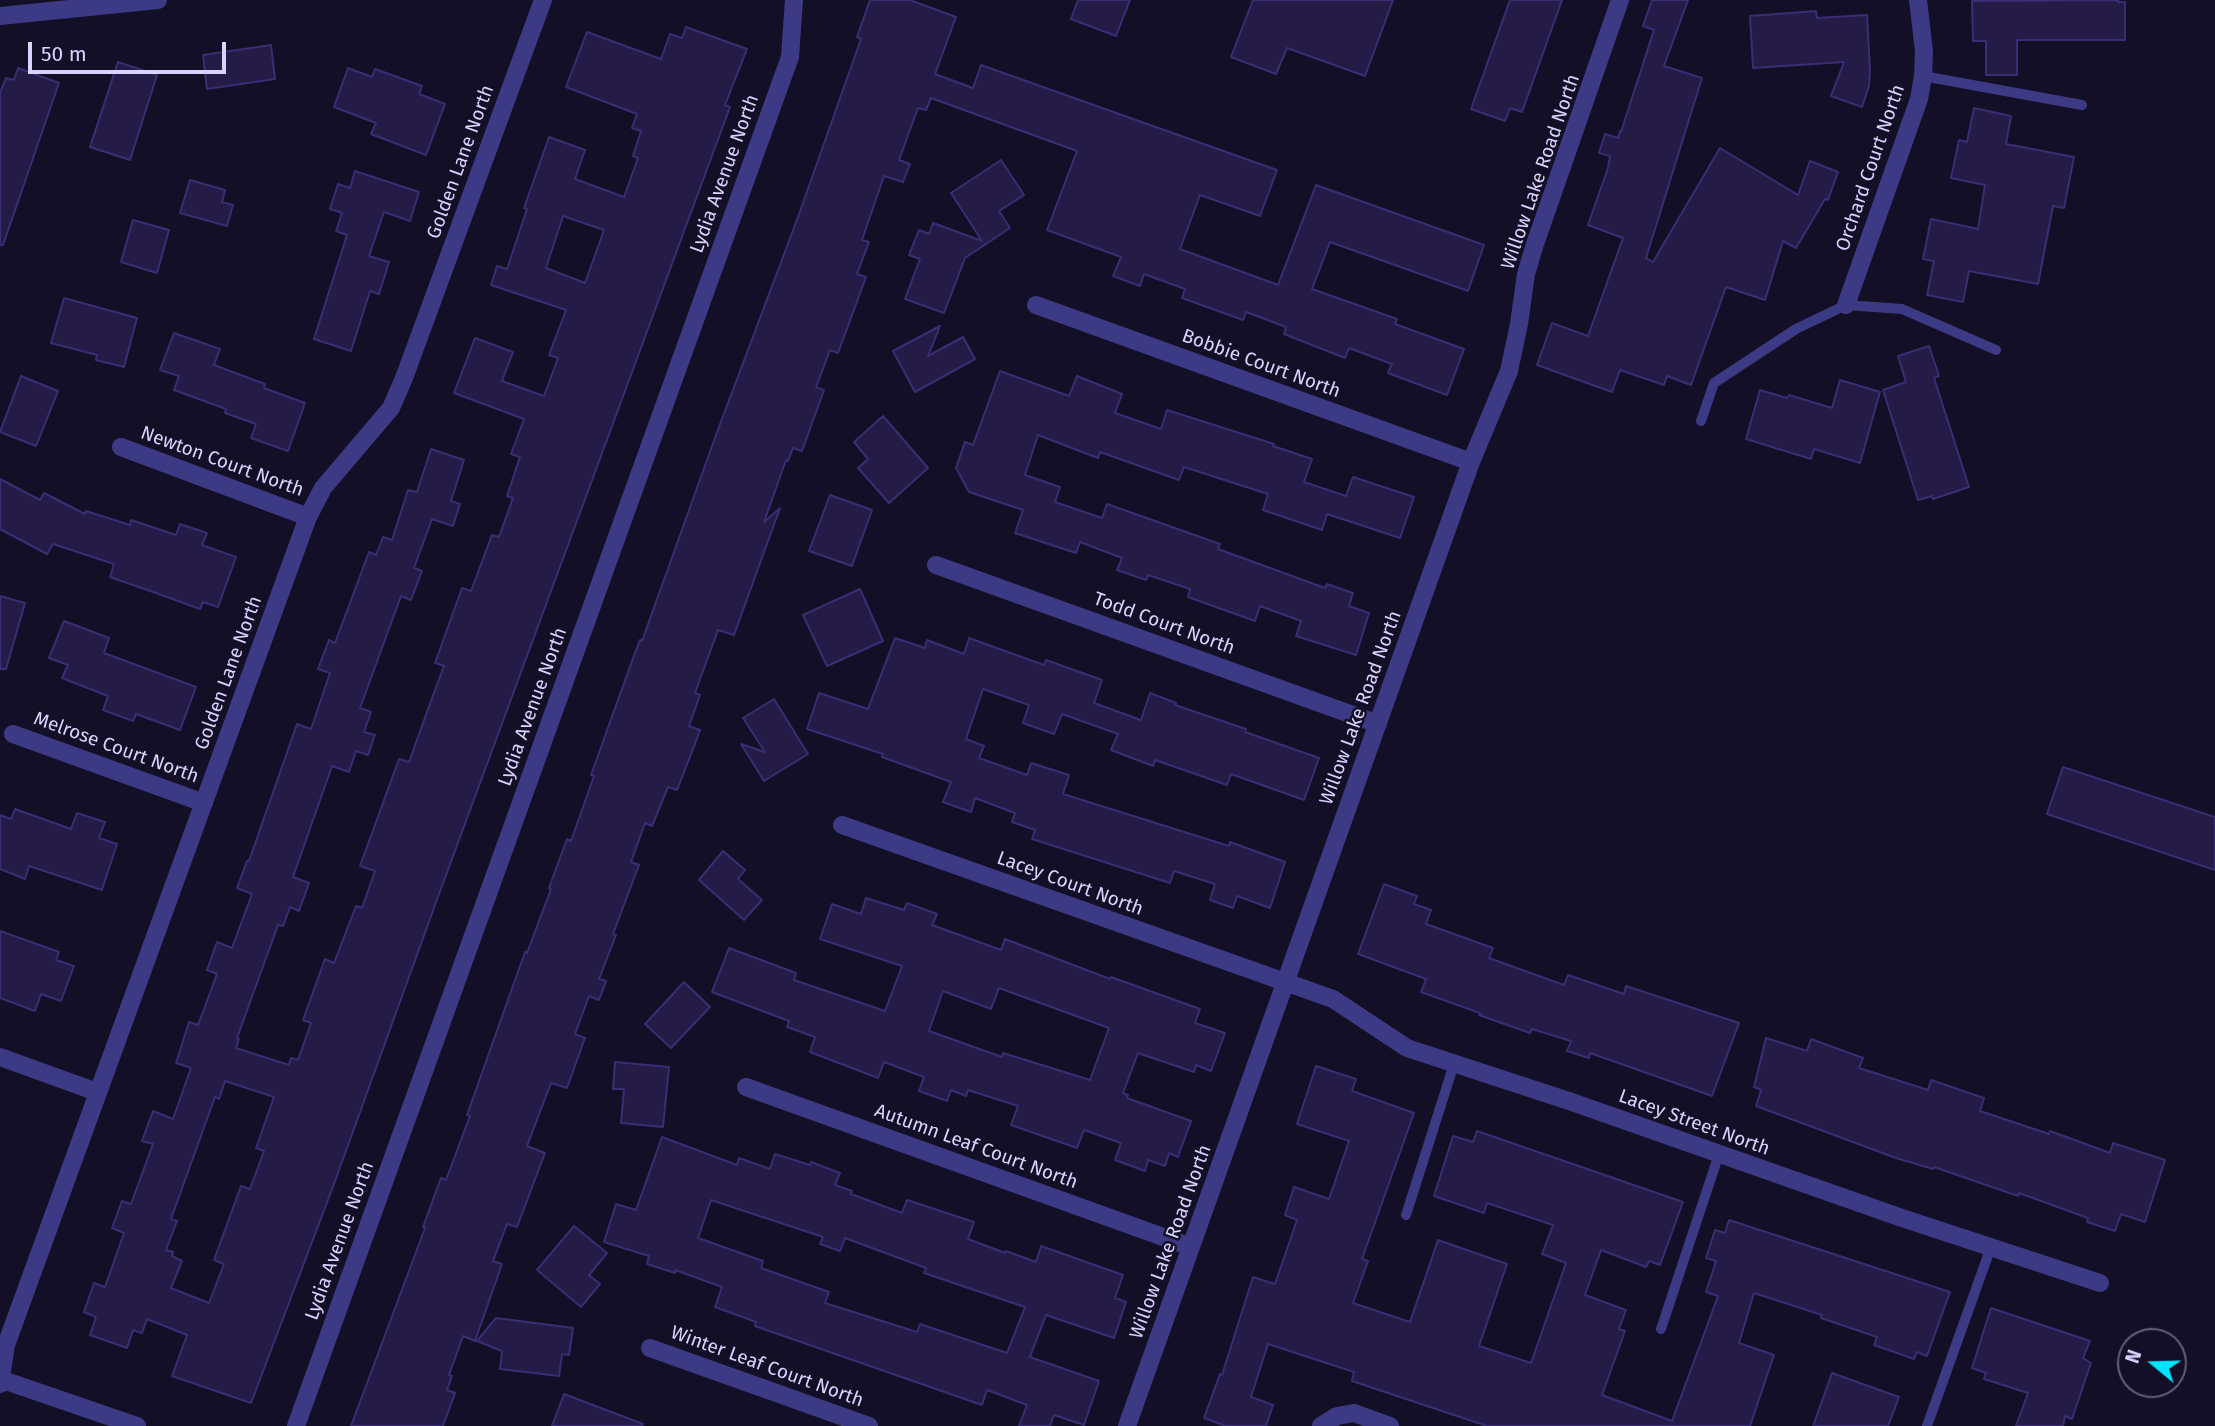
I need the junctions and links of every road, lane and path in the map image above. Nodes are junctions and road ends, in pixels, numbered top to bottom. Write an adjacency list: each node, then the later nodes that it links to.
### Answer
1 (158, 0): 6 (street)
2 (543, 0): 15 (street, Golden Lane North)
3 (794, 0): 35 (street, Lydia Avenue North)
4 (1620, 0): 14 (street, Willow Lake Road North)
5 (1919, 0): 7 (street, Orchard Court North)
6 (0, 16)
7 (1923, 76): 8 (lane); 10 (street, Orchard Court North)
8 (2082, 105)
9 (1036, 305): 14 (street, Bobbie Court North)
10 (1846, 305): 11 (lane); 12 (lane)
11 (1996, 350)
12 (1701, 421)
13 (121, 447): 15 (street, Newton Court North)
14 (1471, 462): 17 (street, Willow Lake Road North)
15 (309, 517): 19 (street, Golden Lane North)
16 (936, 565): 17 (street, Todd Court North)
17 (1378, 724): 21 (street, Willow Lake Road North)
18 (13, 734): 19 (street, Melrose Court North)
19 (204, 803): 25 (street, Golden Lane North)
20 (842, 825): 21 (street, Lacey Court North)
21 (1285, 983): 23 (street, Lacey Street North); 28 (street, Willow Lake Road North)
22 (0, 1057): 25 (street)
23 (1454, 1063): 26 (street, Lacey Street North); 27 (lane)
24 (747, 1087): 28 (street, Autumn Leaf Court North)
25 (97, 1092): 33 (street, Golden Lane North)
26 (1719, 1154): 29 (street, Lacey Street North); 31 (lane)
27 (1406, 1215)
28 (1191, 1247): 37 (street, Willow Lake Road North)
29 (1991, 1247): 30 (street, Lacey Street North); 40 (lane)
30 (2100, 1283)
31 (1661, 1329)
32 (650, 1348): 36 (street, Winter Leaf Court North)
33 (0, 1381): 34 (street)
34 (137, 1426)
35 (296, 1426)
36 (869, 1426)
37 (1127, 1426)
38 (1321, 1426): 39 (street)
39 (1390, 1426)
40 (1927, 1426)

